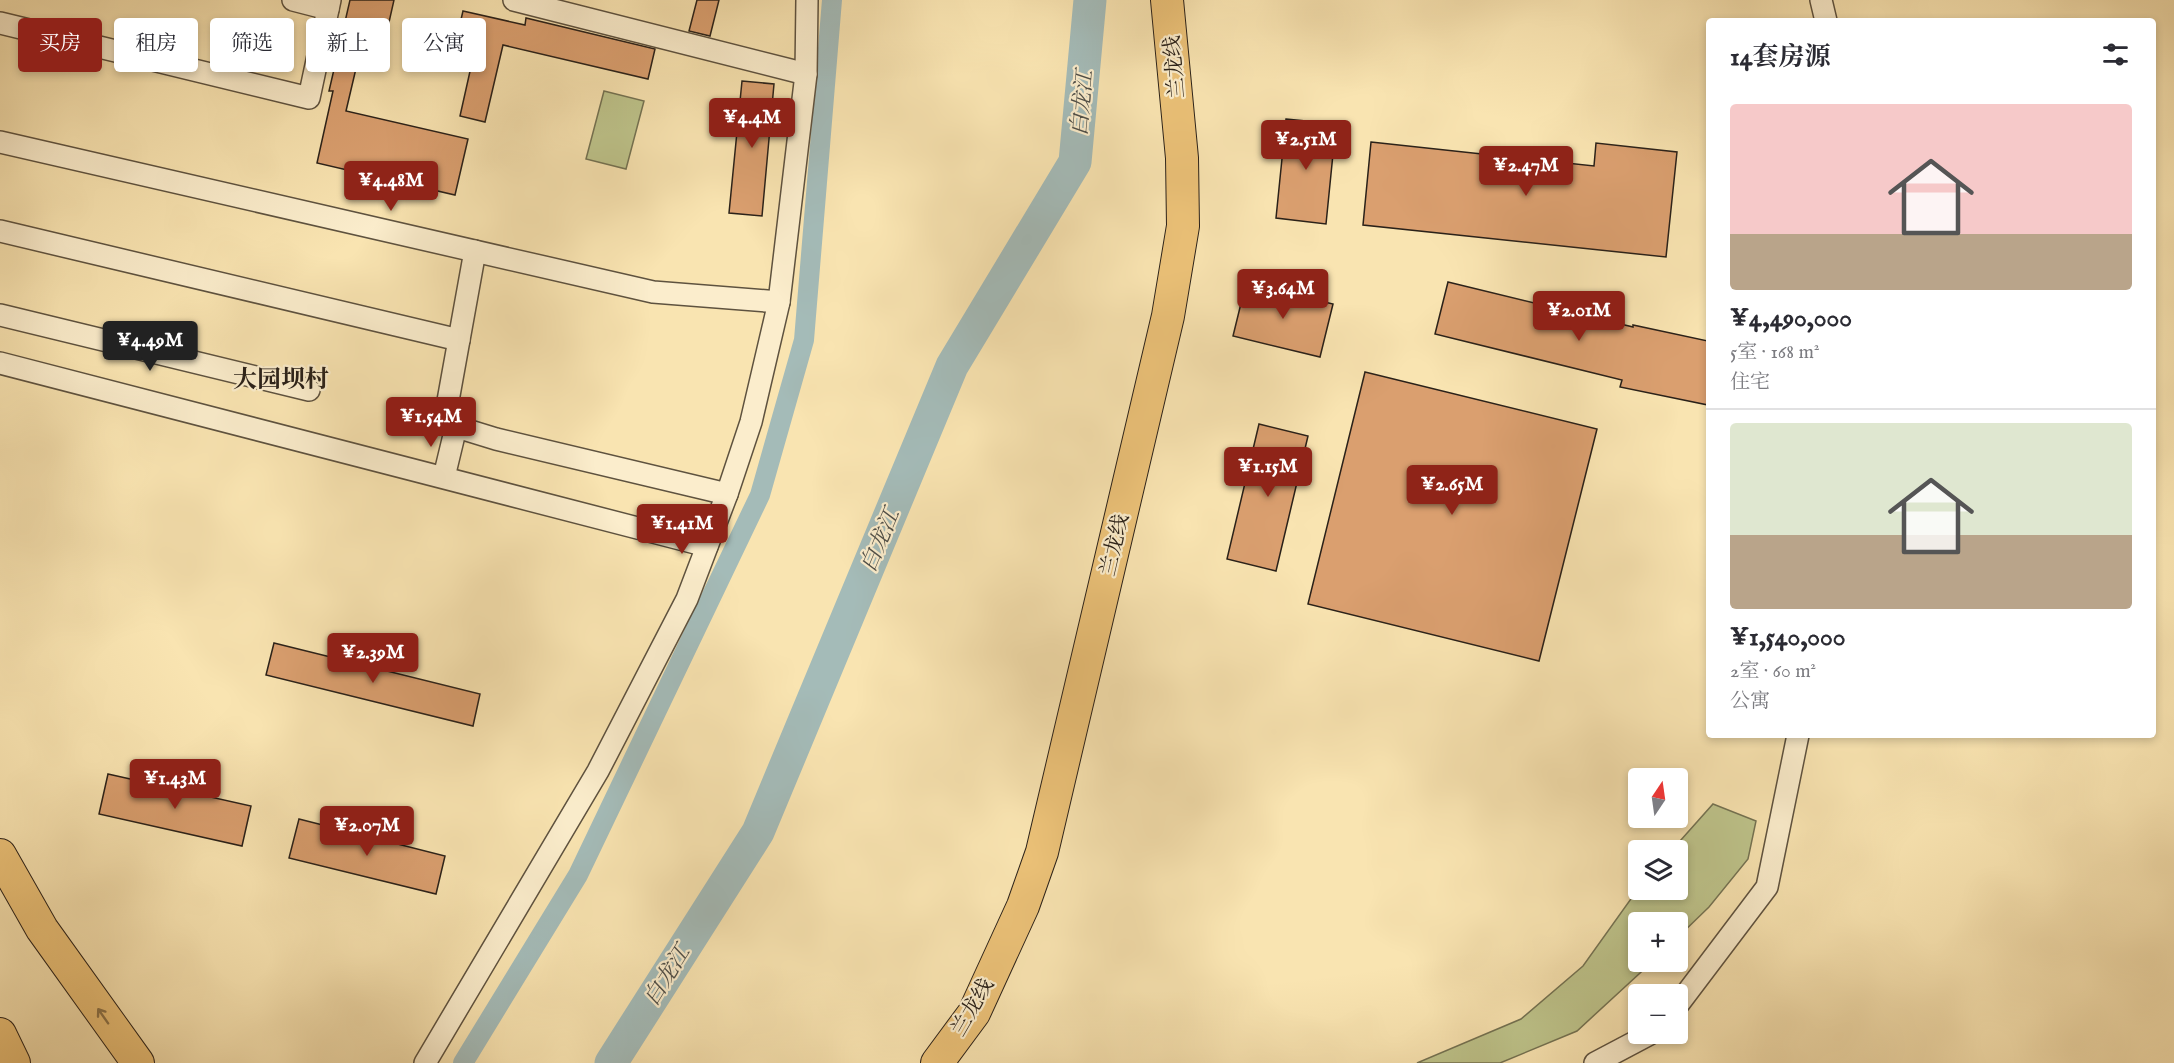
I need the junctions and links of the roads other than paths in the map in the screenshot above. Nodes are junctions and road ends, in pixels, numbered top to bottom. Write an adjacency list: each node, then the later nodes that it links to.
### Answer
1 (293, 0): 6 (street)
2 (514, 0): 9 (street)
3 (807, 0): 9 (street)
4 (1167, 0): 31 (highway, 兰龙线)
5 (1821, 0): 7 (street)
6 (329, 4): 8 (street)
7 (1825, 18)
8 (0, 23)
9 (806, 74): 13 (street)
10 (0, 142): 12 (street)
11 (0, 231): 15 (street)
12 (475, 251): 13 (street); 15 (street)
13 (779, 302): 20 (street)
14 (0, 315): 17 (street)
15 (459, 340): 18 (street)
16 (0, 363): 19 (street)
17 (309, 390)
18 (456, 427): 19 (street); 20 (street)
19 (444, 477): 21 (street)
20 (727, 494): 21 (street)
21 (706, 546): 30 (street)
22 (1797, 738): 24 (street)
23 (0, 855): 27 (highway, one-way to 23)
24 (1688, 991)
25 (0, 1034): 28 (highway)
26 (1631, 1044): 32 (street)
27 (130, 1053): 29 (highway)
28 (14, 1063)
29 (149, 1063)
30 (425, 1063)
31 (937, 1063)
32 (1595, 1063)

